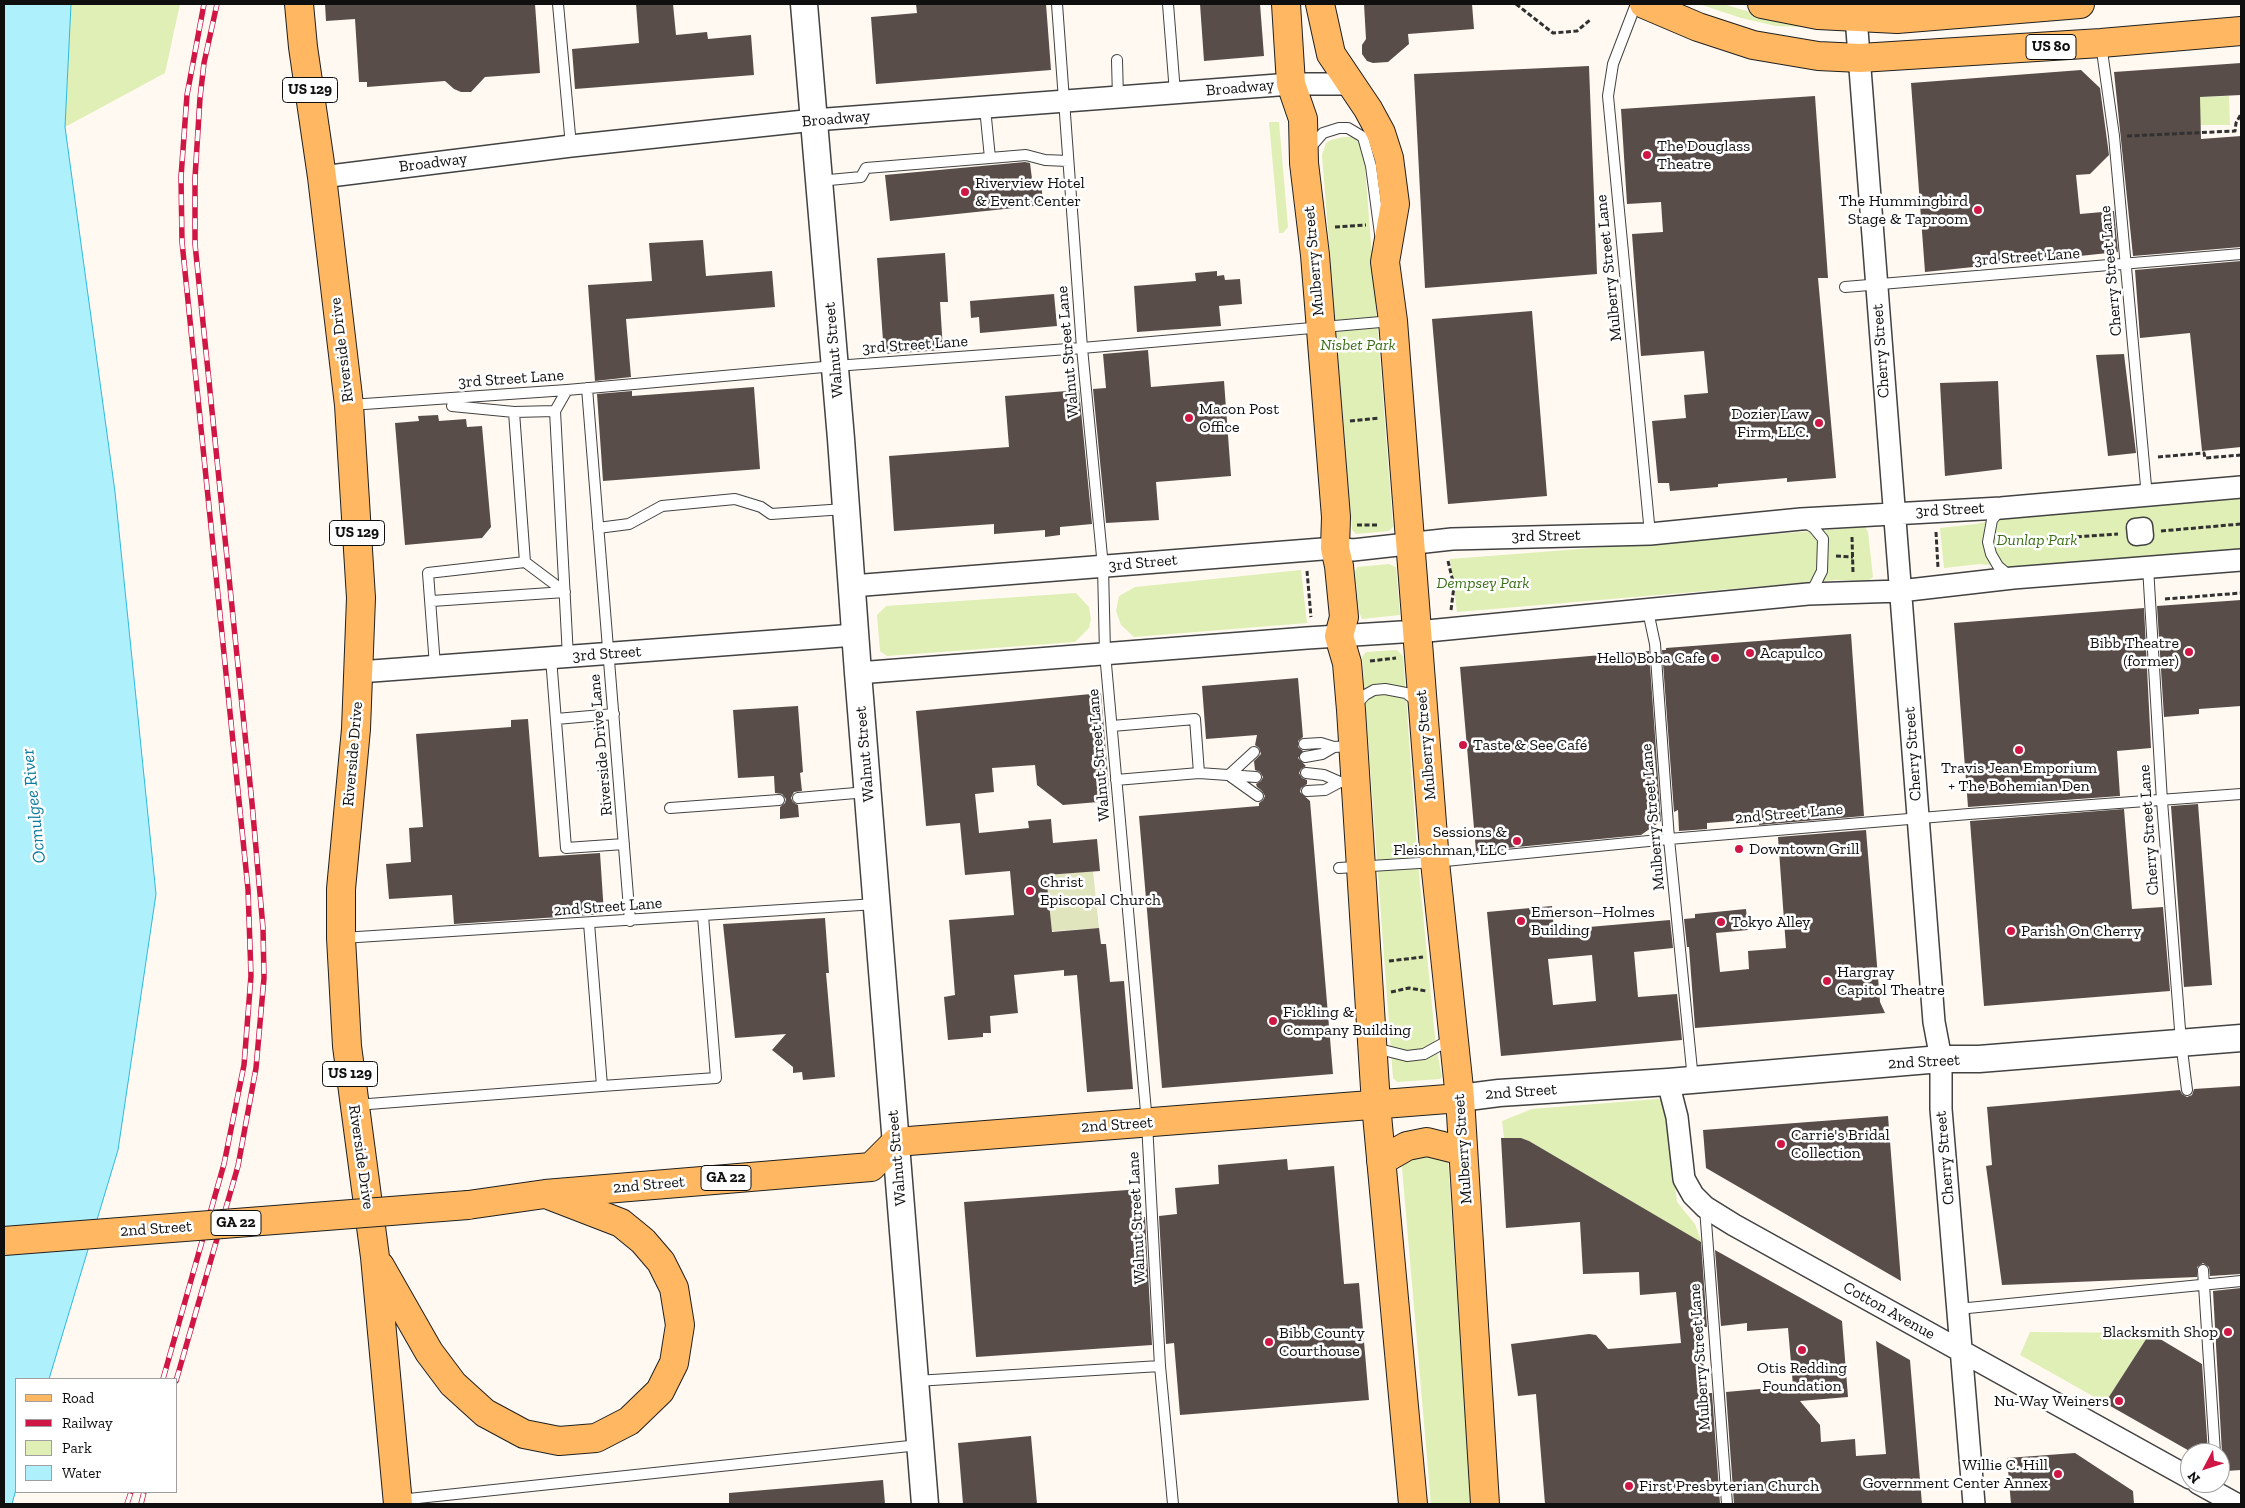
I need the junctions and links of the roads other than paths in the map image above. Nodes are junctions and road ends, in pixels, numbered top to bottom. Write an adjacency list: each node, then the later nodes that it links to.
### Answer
1 (299, 4): 28 (main road, Riverside Drive / US 129)
2 (558, 4): 24 (lane)
3 (804, 4): 23 (street, Walnut Street)
4 (1057, 4): 21 (lane, Walnut Street Lane)
5 (1168, 4): 19 (lane)
6 (1286, 4): 17 (main road, Mulberry Street)
7 (1320, 4): 18 (main road, Mulberry Street)
8 (1636, 4): 52 (lane, Mulberry Street Lane)
9 (1644, 4): 15 (main road, US 80)
10 (1762, 4): 12 (main road)
11 (2080, 4): 12 (main road)
12 (1856, 11): 15 (street, Cherry Street)
13 (2241, 31): 14 (main road, US 80)
14 (2101, 43): 15 (main road, US 80); 32 (lane, Cherry Street Lane)
15 (1860, 58): 33 (street, Cherry Street)
16 (1117, 60): 20 (lane)
17 (1291, 84): 18 (street, Broadway); 19 (street, Broadway); 27 (main road, Mulberry Street)
18 (1351, 84): 31 (main road, Mulberry Street)
19 (1175, 93): 20 (street, Broadway)
20 (1118, 98): 21 (street, Broadway)
21 (1063, 102): 22 (street, Broadway); 26 (lane, Walnut Street Lane)
22 (985, 108): 23 (street, Broadway); 25 (lane)
23 (814, 120): 24 (street, Broadway); 29 (street, Walnut Street)
24 (572, 146): 28 (street, Broadway)
25 (990, 158): 26 (lane); 29 (lane)
26 (1068, 161): 37 (lane, Walnut Street Lane)
27 (1304, 163): 31 (lane); 36 (main road, Mulberry Street)
28 (322, 177): 41 (main road, Riverside Drive / US 129)
29 (820, 181): 38 (street, Walnut Street)
30 (2241, 254): 32 (lane, 3rd Street Lane)
31 (1385, 262): 35 (main road, Mulberry Street)
32 (2126, 264): 33 (lane, 3rd Street Lane); 46 (lane, Cherry Street Lane)
33 (1876, 283): 34 (lane, 3rd Street Lane); 49 (street, Cherry Street)
34 (1845, 287)
35 (1393, 321): 36 (lane, 3rd Street Lane); 53 (main road, Mulberry Street)
36 (1320, 327): 37 (lane, 3rd Street Lane); 54 (main road, Mulberry Street)
37 (1082, 348): 38 (lane, 3rd Street Lane); 57 (lane, Walnut Street Lane)
38 (835, 366): 39 (lane, 3rd Street Lane); 48 (street, Walnut Street)
39 (587, 388): 40 (lane, 3rd Street Lane); 51 (lane, Riverside Drive Lane)
40 (567, 390): 41 (lane, 3rd Street Lane); 43 (lane)
41 (349, 405): 73 (main road, Riverside Drive / US 129)
42 (452, 406): 44 (lane)
43 (554, 411): 44 (lane); 62 (lane)
44 (514, 412): 56 (lane)
45 (2241, 487): 46 (street, 3rd Street)
46 (2147, 497): 47 (street, 3rd Street)
47 (2001, 508): 49 (street, 3rd Street); 59 (lane)
48 (846, 509): 51 (lane); 60 (street, Walnut Street)
49 (1894, 513): 50 (street, 3rd Street); 61 (street, Cherry Street)
50 (1801, 519): 52 (street, 3rd Street); 63 (lane)
51 (598, 528): 70 (lane, Riverside Drive Lane)
52 (1650, 534): 53 (street, 3rd Street)
53 (1410, 543): 54 (street, 3rd Street); 66 (main road, Mulberry Street)
54 (1335, 548): 57 (street, 3rd Street); 68 (main road, Mulberry Street)
55 (2241, 560): 58 (street)
56 (525, 562): 62 (lane); 64 (lane)
57 (1103, 567): 60 (street, 3rd Street); 69 (lane, Walnut Street Lane)
58 (2148, 567): 59 (street); 97 (lane, Cherry Street Lane)
59 (2013, 578): 61 (street)
60 (852, 586): 67 (street, Walnut Street)
61 (1900, 591): 63 (street); 99 (street, Cherry Street)
62 (565, 592): 64 (lane); 71 (lane)
63 (1808, 594): 65 (street)
64 (432, 601): 72 (lane)
65 (1648, 611): 66 (street); 100 (lane, Mulberry Street Lane)
66 (1417, 632): 68 (street); 75 (main road, Mulberry Street)
67 (855, 635): 70 (street, 3rd Street); 74 (street, Walnut Street)
68 (1340, 636): 69 (street); 76 (main road, Mulberry Street)
69 (1105, 653): 74 (street); 79 (lane, Walnut Street Lane)
70 (608, 654): 71 (street, 3rd Street); 77 (lane, Riverside Drive Lane)
71 (560, 657): 72 (street, 3rd Street); 78 (lane)
72 (435, 666): 73 (street, 3rd Street)
73 (359, 672): 108 (main road, Riverside Drive / US 129)
74 (858, 673): 92 (street, Walnut Street)
75 (1422, 705): 76 (lane); 102 (main road, Mulberry Street)
76 (1351, 710): 81 (main road, Mulberry Street)
77 (614, 714): 78 (lane); 101 (lane, Riverside Drive Lane)
78 (556, 719): 101 (lane)
79 (1112, 726): 85 (lane); 89 (lane, Walnut Street Lane)
80 (1304, 744): 81 (lane)
81 (1344, 746): 83 (lane); 90 (main road, Mulberry Street)
82 (1254, 752): 87 (lane)
83 (1305, 757)
84 (1254, 762): 87 (lane)
85 (1199, 773): 87 (lane); 89 (lane)
86 (1306, 773): 90 (lane)
87 (1229, 775): 88 (lane); 93 (lane)
88 (1256, 777)
89 (1116, 780): 120 (lane, Walnut Street Lane)
90 (1348, 782): 91 (lane); 103 (main road, Mulberry Street)
91 (1307, 788)
92 (868, 792): 95 (lane); 104 (street, Walnut Street)
93 (1257, 792)
94 (2241, 794): 97 (lane, 2nd Street Lane)
95 (798, 798)
96 (779, 800): 98 (lane)
97 (2162, 801): 99 (lane, 2nd Street Lane); 111 (lane, Cherry Street Lane)
98 (670, 808)
99 (1918, 820): 100 (lane, 2nd Street Lane); 113 (street, Cherry Street)
100 (1668, 839): 102 (lane, 2nd Street Lane); 114 (lane, Mulberry Street Lane)
101 (624, 844): 106 (lane, Riverside Drive Lane)
102 (1435, 862): 103 (lane, 2nd Street Lane); 109 (main road, Mulberry Street)
103 (1351, 867): 112 (main road, Mulberry Street)
104 (877, 904): 105 (lane, 2nd Street Lane); 121 (street, Walnut Street)
105 (703, 916): 106 (lane, 2nd Street Lane); 115 (lane)
106 (630, 921): 107 (lane, 2nd Street Lane)
107 (589, 923): 108 (lane, 2nd Street Lane); 115 (lane)
108 (341, 938): 119 (main road, Riverside Drive / US 129)
109 (1454, 1037): 112 (lane); 117 (main road, Mulberry Street)
110 (2241, 1038): 111 (street, 2nd Street)
111 (2181, 1042): 113 (street, 2nd Street); 116 (lane, Cherry Street Lane)
112 (1372, 1047): 118 (main road, Mulberry Street)
113 (1941, 1059): 114 (street, 2nd Street); 131 (street, Cherry Street)
114 (1681, 1082): 117 (street, 2nd Street); 125 (street, Cotton Avenue)
115 (602, 1086): 119 (lane)
116 (2188, 1090)
117 (1460, 1098): 118 (main road, 2nd Street); 122 (main road, Mulberry Street)
118 (1376, 1104): 120 (main road, 2nd Street); 123 (main road, Mulberry Street)
119 (354, 1105): 127 (main road, Riverside Drive / US 129)
120 (1147, 1123): 121 (main road, 2nd Street); 133 (lane, Walnut Street Lane)
121 (896, 1142): 124 (main road, 2nd Street / GA 22); 134 (street, Walnut Street)
122 (1463, 1151): 123 (main road); 143 (main road, Mulberry Street)
123 (1381, 1161): 142 (main road, Mulberry Street)
124 (545, 1194): 126 (main road, 2nd Street / GA 22, bridge); 127 (main road)
125 (1705, 1207): 132 (street, Cotton Avenue); 144 (lane, Mulberry Street Lane)
126 (4, 1241)
127 (374, 1257): 139 (main road, Riverside Drive / US 129)
128 (2204, 1270): 130 (lane)
129 (2241, 1281): 130 (lane)
130 (2205, 1284): 131 (lane); 135 (lane)
131 (1958, 1309): 132 (street, Cherry Street)
132 (1962, 1351): 137 (street, Cotton Avenue); 145 (street, Cherry Street)
133 (1160, 1366): 134 (lane); 141 (lane, Walnut Street Lane)
134 (916, 1381): 136 (street, Walnut Street)
135 (2214, 1443)
136 (921, 1445): 139 (lane); 140 (street, Walnut Street)
137 (2180, 1472)
138 (2223, 1493): 146 (street)
139 (398, 1502)
140 (925, 1504)
141 (1173, 1504)
142 (1413, 1504)
143 (1485, 1504)
144 (1727, 1504)
145 (1974, 1504)
146 (2236, 1504)

